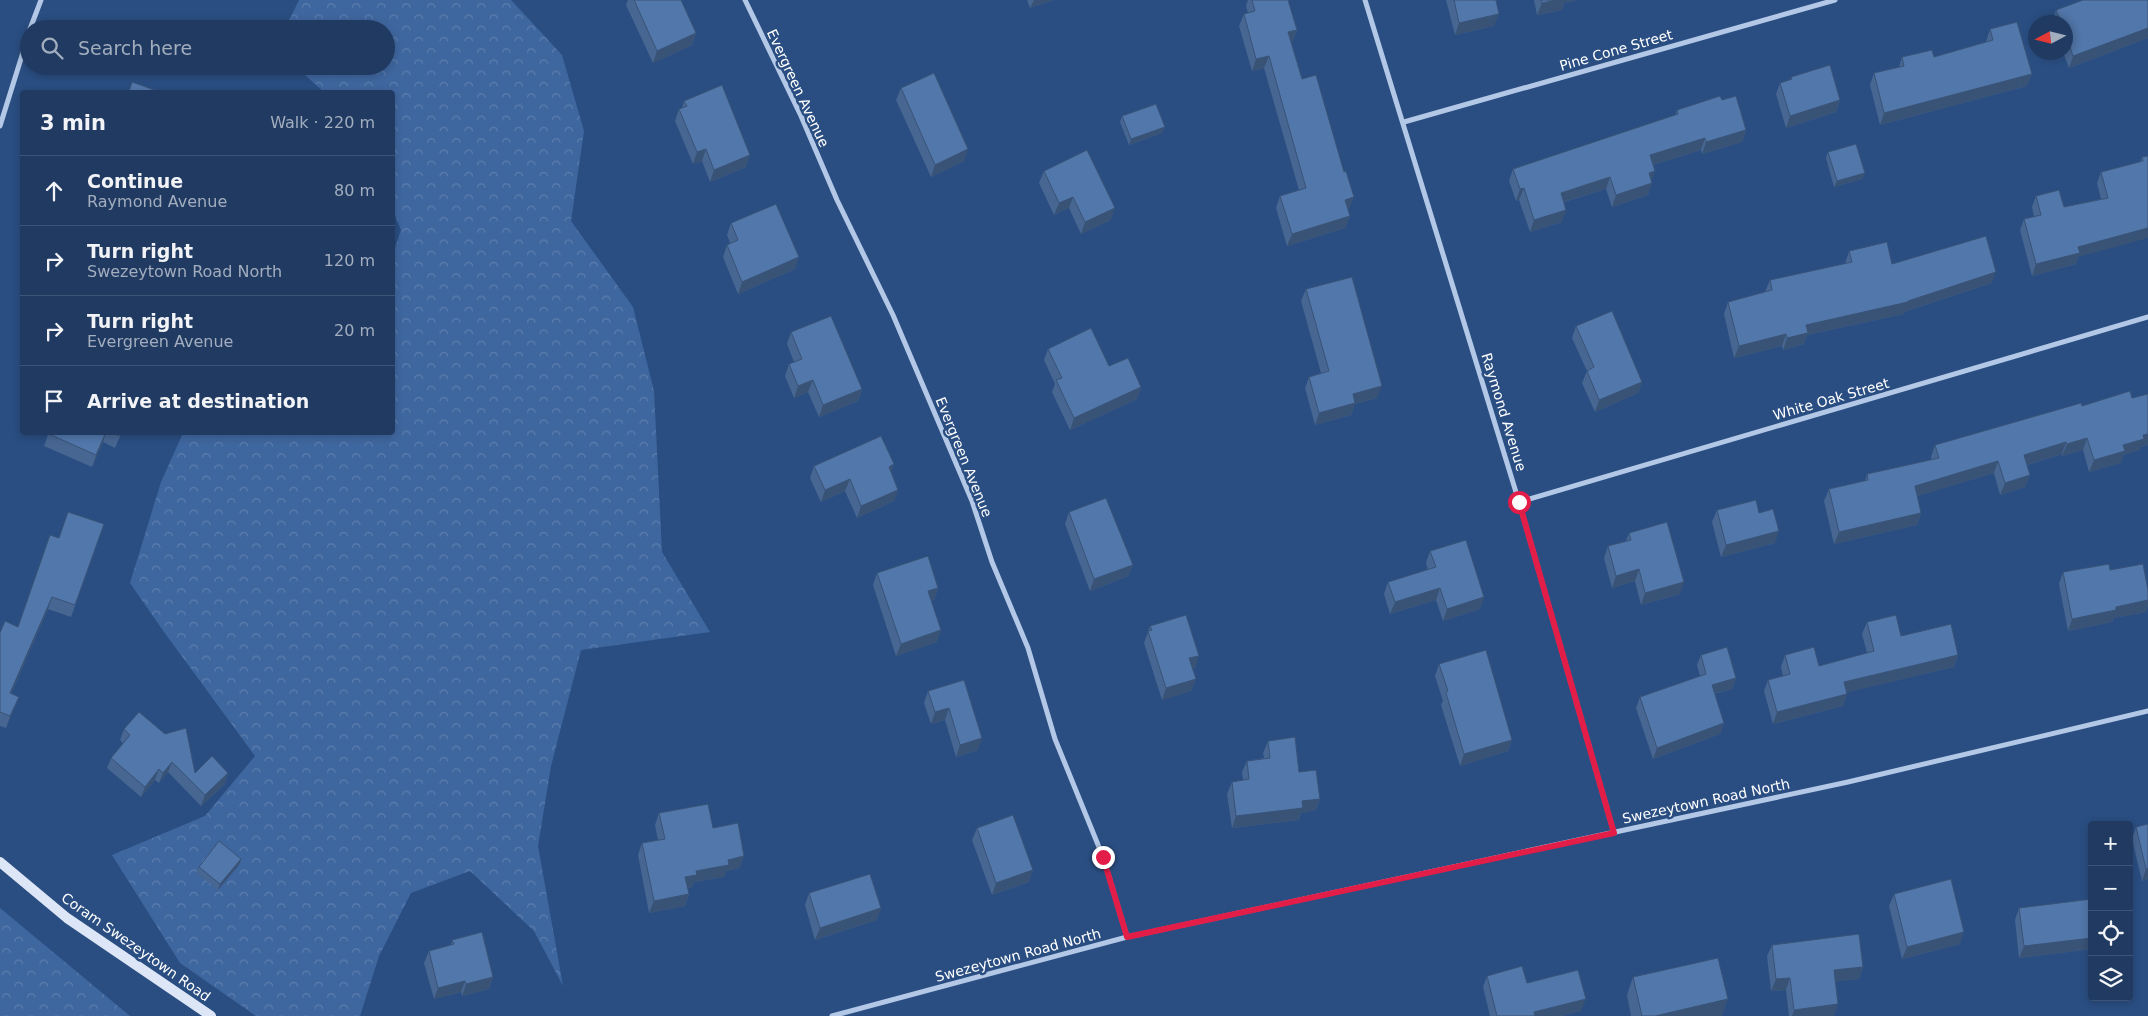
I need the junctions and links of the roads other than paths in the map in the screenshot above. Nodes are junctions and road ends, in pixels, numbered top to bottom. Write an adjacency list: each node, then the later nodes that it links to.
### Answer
1 (40, 0): 5 (street)
2 (745, 0): 14 (street, Evergreen Avenue)
3 (1365, 0): 7 (street, Raymond Avenue)
4 (1835, 0): 7 (street, Pine Cone Street)
5 (33, 20)
6 (20, 63): 8 (street)
7 (1404, 122): 10 (street, Raymond Avenue)
8 (0, 126)
9 (2148, 317): 10 (street, White Oak Street)
10 (1519, 502): 12 (street, Raymond Avenue)
11 (2148, 711): 12 (street, Swezeytown Road North)
12 (1614, 833): 14 (street, Swezeytown Road North)
13 (0, 862): 15 (street, Coram Swezeytown Road)
14 (1127, 937): 16 (street, Swezeytown Road North)
15 (211, 1016)
16 (832, 1016)

